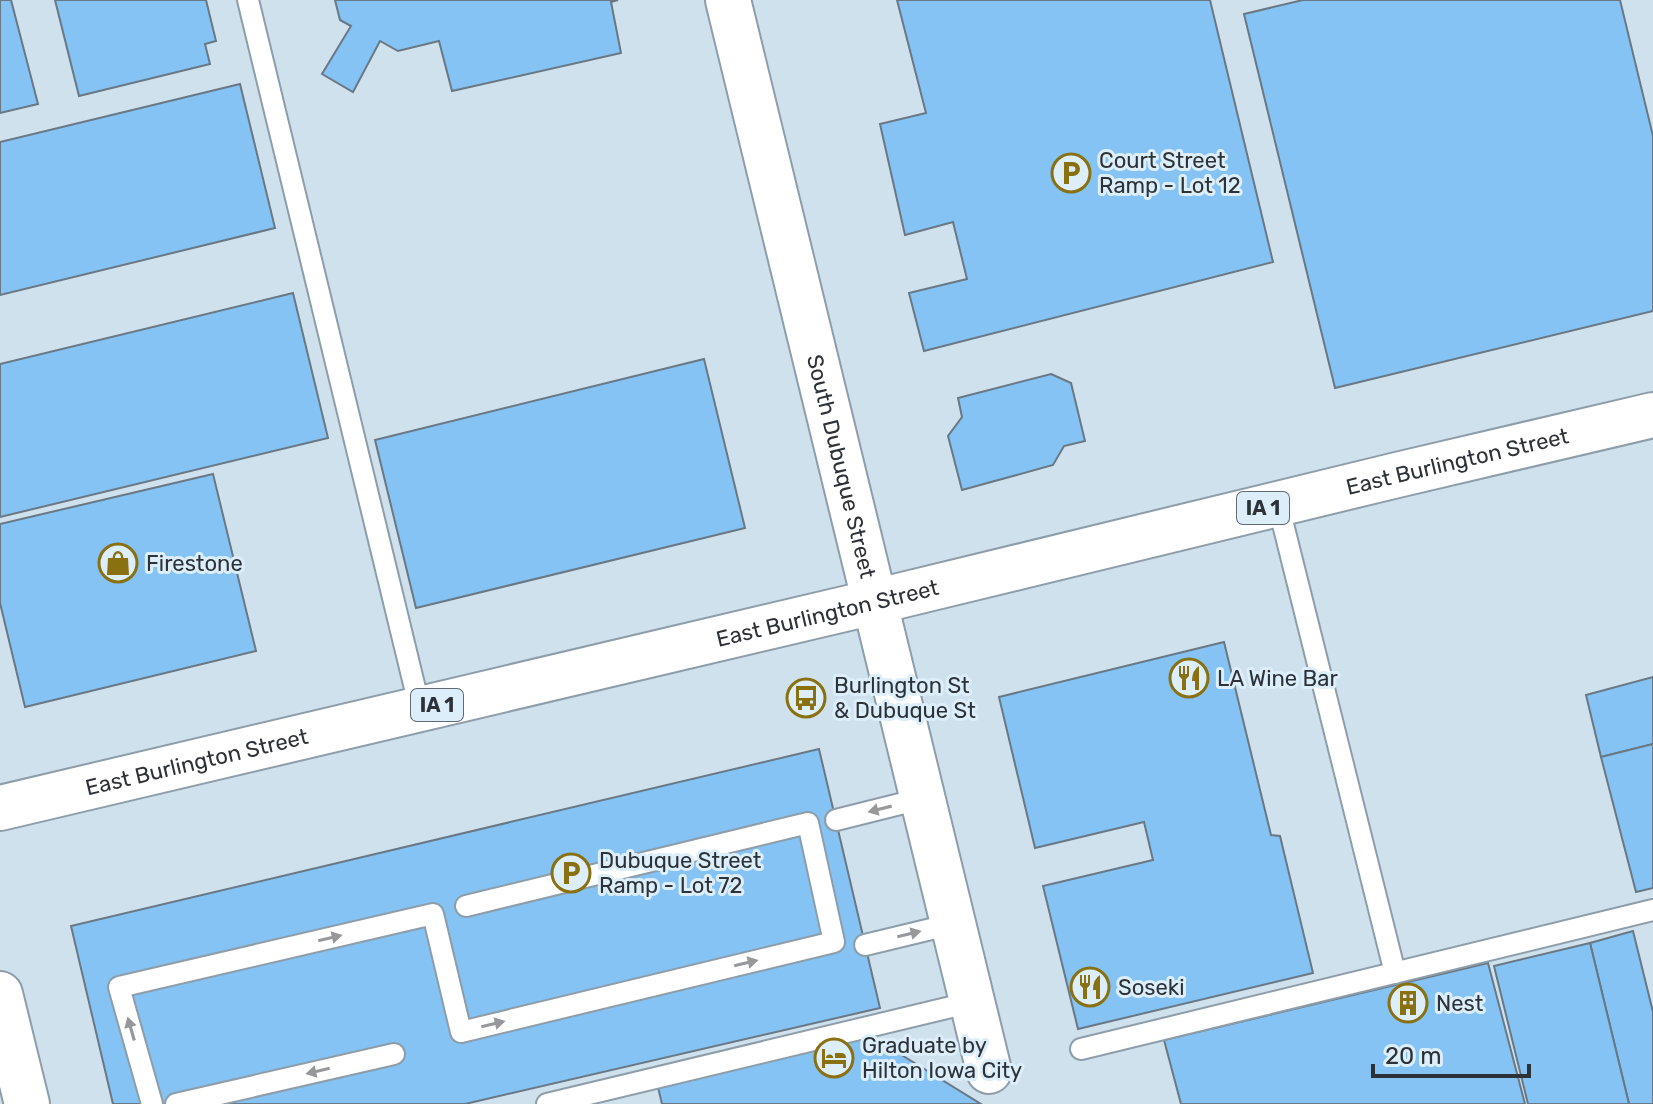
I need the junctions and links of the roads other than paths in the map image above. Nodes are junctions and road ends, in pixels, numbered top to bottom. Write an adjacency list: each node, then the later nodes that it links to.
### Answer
1 (248, 0): 6 (lane)
2 (728, 0): 5 (main road, South Dubuque Street)
3 (1653, 415): 4 (main road, East Burlington Street / IA 1)
4 (1278, 504): 5 (main road, East Burlington Street / IA 1); 14 (lane)
5 (874, 602): 6 (main road, East Burlington Street / IA 1); 7 (main road, South Dubuque Street)
6 (420, 709): 8 (main road, East Burlington Street / IA 1)
7 (924, 798): 9 (lane, one-way to 9); 12 (main road, South Dubuque Street)
8 (0, 808)
9 (836, 820)
10 (466, 906): 21 (lane, one-way to 10)
11 (1653, 910): 14 (lane)
12 (952, 924): 13 (lane, one-way to 12); 16 (main road, South Dubuque Street)
13 (865, 945)
14 (1395, 973): 17 (lane)
15 (0, 994): 20 (main road)
16 (972, 1002): 19 (main road, South Dubuque Street); 23 (lane)
17 (1081, 1049)
18 (394, 1054): 22 (lane, one-way to 22)
19 (989, 1071)
20 (27, 1104)
21 (152, 1104)
22 (176, 1104)
23 (547, 1104)

